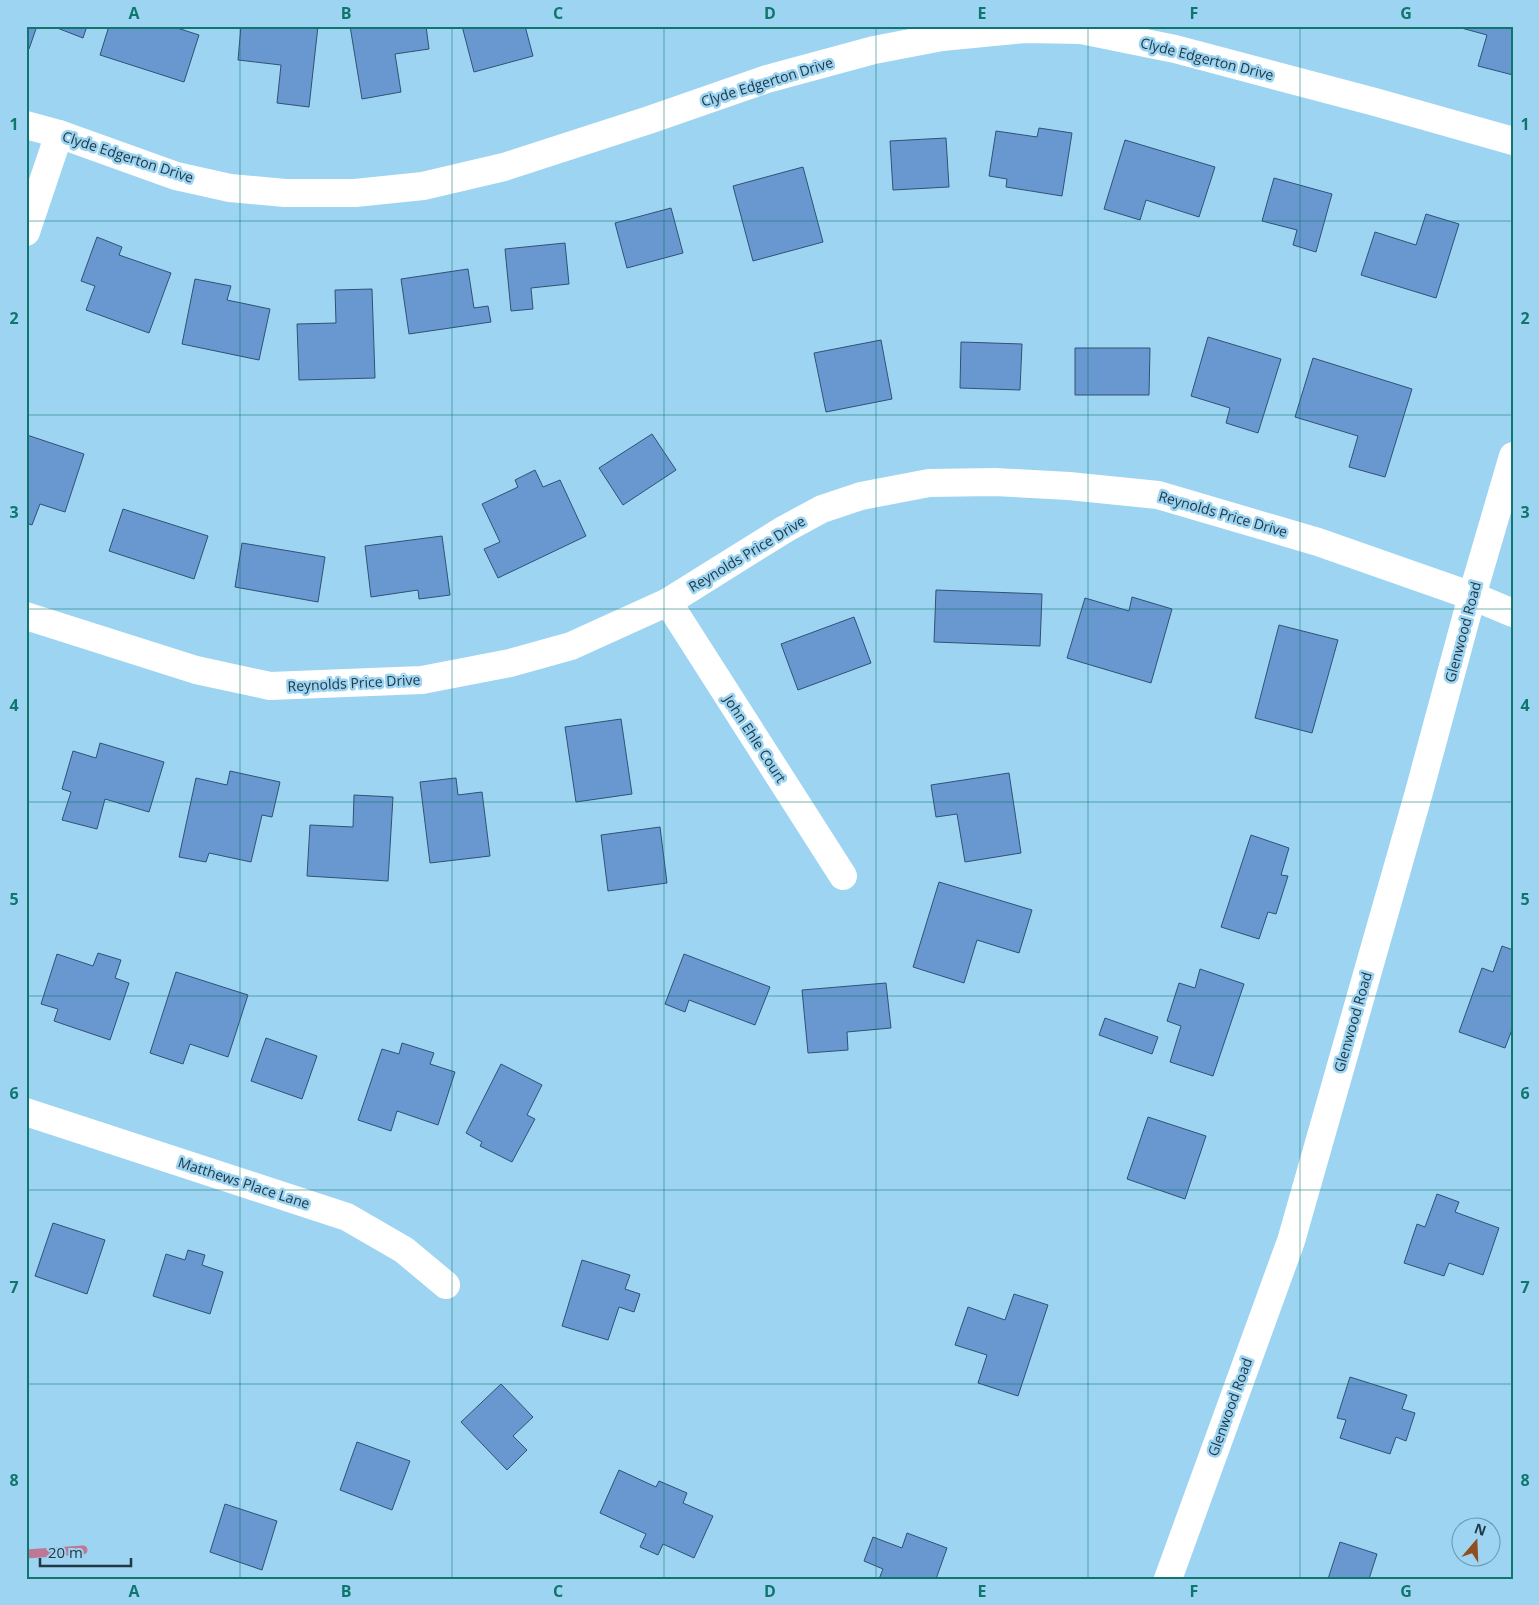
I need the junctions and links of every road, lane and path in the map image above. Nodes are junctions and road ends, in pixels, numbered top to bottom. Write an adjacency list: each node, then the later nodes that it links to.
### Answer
1 (26, 125): 2 (street, Clyde Edgerton Drive)
2 (58, 134): 3 (street, Clyde Edgerton Drive); 4 (street)
3 (1513, 141)
4 (26, 232)
5 (1513, 456): 6 (street, Glenwood Road)
6 (1472, 596): 7 (street, Reynolds Price Drive); 8 (street, Reynolds Price Drive); 13 (street, Glenwood Road)
7 (668, 602): 9 (street, Reynolds Price Drive); 10 (street, John Ehle Court)
8 (1513, 612)
9 (26, 616)
10 (843, 876)
11 (26, 1112): 12 (street, Matthews Place Lane)
12 (446, 1285)
13 (1168, 1579)

